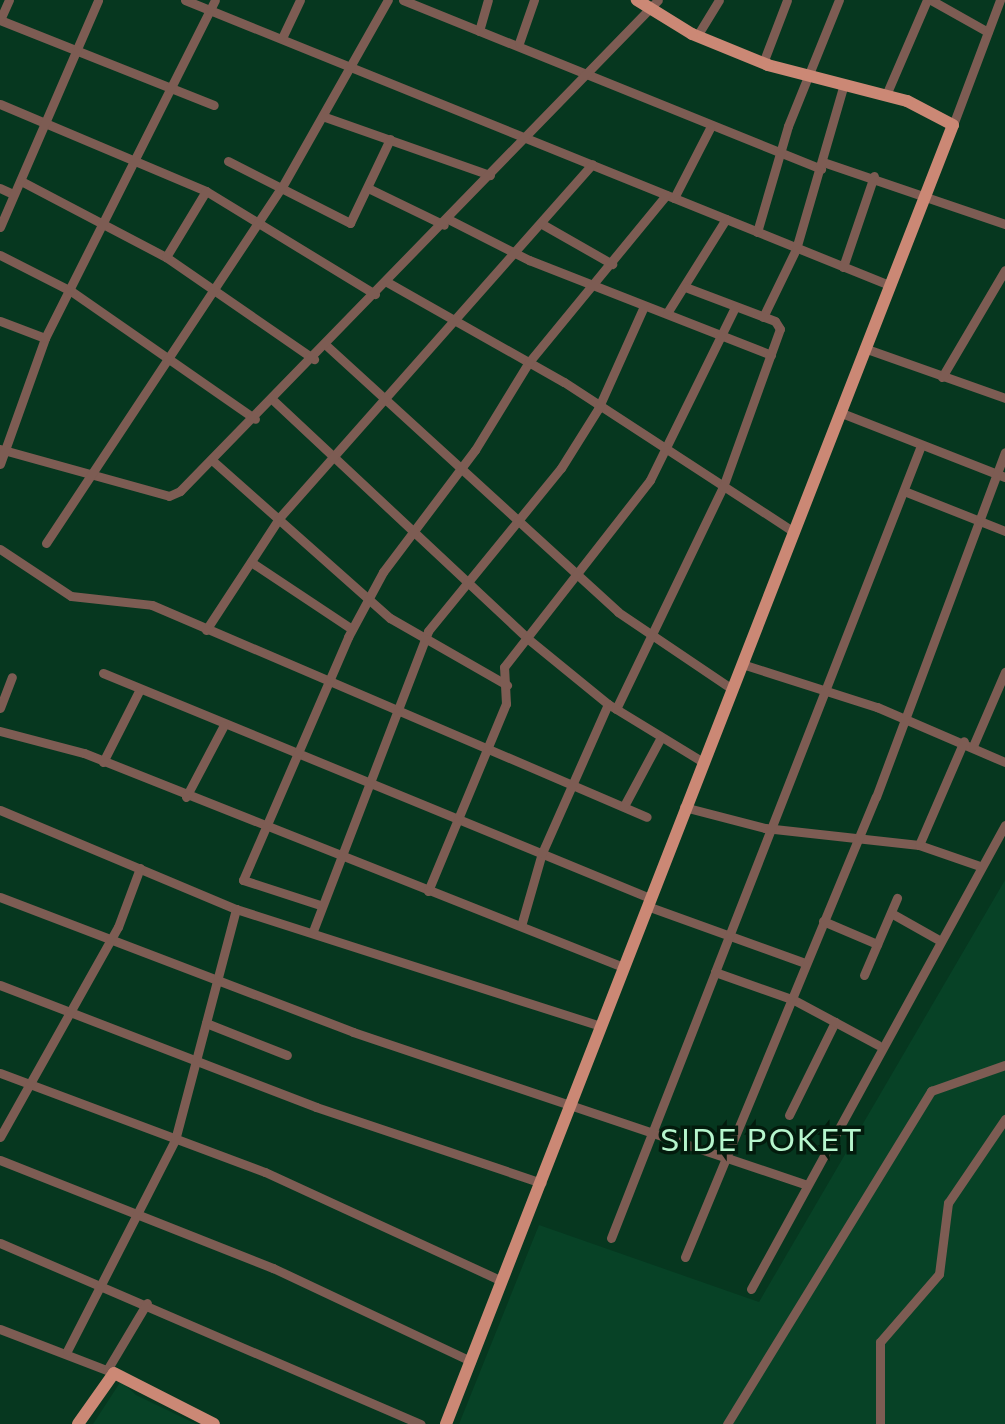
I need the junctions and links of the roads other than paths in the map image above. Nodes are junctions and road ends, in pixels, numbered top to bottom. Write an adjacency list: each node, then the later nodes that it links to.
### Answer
1 (9, 0): 18 (street)
2 (98, 0): 24 (street)
3 (185, 0): 17 (street)
4 (215, 0): 17 (street)
5 (300, 0): 22 (street)
6 (388, 0): 26 (street)
7 (403, 0): 19 (street)
8 (488, 0): 19 (street)
9 (534, 0): 23 (street)
10 (637, 0): 16 (main road)
11 (719, 0): 21 (street)
12 (787, 0): 25 (street)
13 (839, 0): 28 (street)
14 (929, 0): 20 (street); 31 (street)
15 (1000, 0): 20 (street)
16 (654, 4): 21 (main road); 27 (street)
17 (210, 10): 22 (street); 29 (street)
18 (0, 20): 24 (street)
19 (479, 31): 23 (street)
20 (988, 32): 36 (street)
21 (697, 36): 25 (main road)
22 (282, 38): 26 (street)
23 (519, 43): 27 (street)
24 (76, 48): 29 (street); 35 (street)
25 (763, 63): 28 (main road)
26 (354, 68): 34 (street); 38 (street)
27 (583, 72): 37 (street); 38 (street)
28 (806, 78): 30 (main road); 40 (street)
29 (170, 86): 33 (street); 41 (street)
30 (843, 87): 31 (main road); 44 (street)
31 (886, 95): 36 (main road)
32 (0, 104): 35 (street)
33 (214, 105)
34 (325, 117): 39 (street); 48 (street)
35 (48, 122): 41 (street); 47 (street)
36 (953, 125): 52 (main road)
37 (710, 128): 40 (street); 54 (street)
38 (526, 134): 43 (street); 45 (street)
39 (390, 139): 45 (street); 50 (street)
40 (782, 155): 44 (street); 62 (street)
41 (136, 158): 51 (street); 55 (street)
42 (228, 161): 48 (street)
43 (592, 164): 54 (street); 59 (street)
44 (822, 166): 46 (street); 63 (street)
45 (490, 175): 58 (street)
46 (874, 176): 52 (street); 68 (street)
47 (21, 181): 53 (street); 55 (street)
48 (282, 187): 50 (street); 57 (street)
49 (0, 188): 53 (street)
50 (370, 189): 58 (street)
51 (206, 191): 57 (street); 66 (street)
52 (927, 193): 60 (street); 72 (main road)
53 (13, 194): 61 (street)
54 (670, 196): 56 (street); 67 (street)
55 (103, 219): 66 (street); 75 (street)
56 (726, 219): 62 (street); 73 (street)
57 (259, 221): 74 (street); 76 (street)
58 (447, 222): 64 (street); 70 (street)
59 (542, 224): 64 (street); 67 (street)
60 (1005, 224)
61 (0, 227)
62 (757, 232): 63 (street)
63 (796, 249): 68 (street); 80 (street)
64 (515, 253): 71 (street); 81 (street)
65 (0, 255): 75 (street)
66 (166, 257): 74 (street)
67 (612, 264): 71 (street)
68 (843, 267): 72 (street)
69 (1005, 270): 91 (street)
70 (387, 282): 76 (street); 81 (street)
71 (593, 282): 77 (street); 90 (street)
72 (889, 285): 86 (main road)
73 (685, 287): 78 (street); 79 (street)
74 (215, 290): 88 (street); 89 (street)
75 (71, 291): 84 (street); 88 (street)
76 (375, 294): 85 (street)
77 (644, 306): 79 (street); 95 (street)
78 (735, 307): 80 (street); 83 (street)
79 (667, 313): 83 (street)
80 (763, 317): 87 (street)
81 (457, 320): 90 (street); 93 (street)
82 (0, 321): 84 (street)
83 (722, 334): 87 (street); 101 (street)
84 (45, 338): 99 (street)
85 (327, 346): 89 (street); 93 (street)
86 (864, 348): 91 (street); 96 (main road)
87 (771, 355): 108 (street)
88 (168, 357): 97 (street); 107 (street)
89 (314, 359): 94 (street)
90 (529, 362): 95 (street); 105 (street)
91 (942, 377): 92 (street)
92 (1005, 398)
93 (386, 399): 102 (street); 105 (street)
94 (274, 401): 97 (street); 102 (street)
95 (598, 409): 101 (street); 112 (street)
96 (839, 412): 98 (street); 115 (main road)
97 (255, 419): 103 (street)
98 (920, 448): 106 (street); 109 (street)
99 (2, 450): 104 (street); 107 (street)
100 (1005, 452): 106 (street)
101 (667, 453): 108 (street); 119 (street)
102 (333, 457): 110 (street); 113 (street)
103 (213, 461): 107 (street); 110 (street)
104 (0, 464)
105 (461, 467): 112 (street); 113 (street)
106 (1002, 475): 111 (street)
107 (90, 476): 116 (street)
108 (723, 487): 115 (street); 125 (street)
109 (904, 491): 111 (street); 134 (street)
110 (280, 517): 118 (street); 121 (street)
111 (979, 520): 114 (street); 139 (street)
112 (518, 521): 119 (street); 120 (street)
113 (413, 527): 120 (street); 121 (street)
114 (1005, 531)
115 (794, 532): 127 (main road)
116 (46, 543)
117 (0, 549): 123 (street)
118 (251, 562): 122 (street); 123 (street)
119 (579, 575): 124 (street); 125 (street)
120 (467, 580): 124 (street); 126 (street)
121 (367, 599): 122 (street); 126 (street)
122 (352, 629): 131 (street)
123 (206, 630): 131 (street)
124 (527, 638): 132 (street); 136 (street)
125 (655, 640): 133 (street); 136 (street)
126 (425, 642): 132 (street); 138 (street)
127 (742, 664): 133 (main road); 134 (street)
128 (1005, 672): 143 (street)
129 (103, 673): 135 (street)
130 (12, 677): 137 (street)
131 (329, 681): 138 (street); 145 (street)
132 (507, 685): 144 (street)
133 (732, 689): 147 (main road)
134 (825, 690): 139 (street); 158 (street)
135 (139, 691): 140 (street); 146 (street)
136 (612, 707): 142 (street); 149 (street)
137 (0, 708)
138 (402, 713): 144 (street); 150 (street)
139 (904, 718): 143 (street); 160 (street)
140 (224, 725): 145 (street); 151 (street)
141 (0, 731): 146 (street)
142 (661, 737): 147 (street); 152 (street)
143 (969, 743): 148 (street); 161 (street)
144 (487, 747): 149 (street); 156 (street)
145 (298, 757): 150 (street); 159 (street)
146 (103, 762): 151 (street)
147 (703, 762): 153 (main road)
148 (1005, 762)
149 (574, 782): 152 (street); 162 (street)
150 (370, 785): 156 (street); 163 (street)
151 (186, 797): 159 (street)
152 (624, 806): 155 (street)
153 (684, 807): 158 (street); 169 (main road)
154 (0, 810): 165 (street)
155 (647, 817)
156 (454, 818): 162 (street); 166 (street)
157 (1005, 825): 164 (street)
158 (778, 826): 160 (street); 176 (street)
159 (263, 829): 163 (street); 170 (street)
160 (858, 836): 161 (street); 173 (street)
161 (919, 845): 164 (street)
162 (542, 853): 169 (street); 174 (street)
163 (339, 857): 166 (street); 170 (street)
164 (980, 866): 178 (street)
165 (140, 868): 171 (street); 177 (street)
166 (428, 891): 174 (street)
167 (0, 897): 177 (street)
168 (897, 898): 172 (street)
169 (649, 902): 176 (street); 181 (main road)
170 (320, 905): 175 (street)
171 (236, 909): 175 (street); 184 (street)
172 (891, 913): 178 (street); 179 (street)
173 (823, 921): 179 (street); 180 (street)
174 (521, 926): 181 (street)
175 (313, 931): 190 (street)
176 (733, 936): 180 (street); 182 (street)
177 (110, 940): 184 (street); 187 (street)
178 (939, 940): 191 (street)
179 (877, 944): 183 (street)
180 (805, 963): 186 (street)
181 (623, 967): 190 (main road)
182 (715, 972): 186 (street); 201 (street)
183 (864, 975)
184 (218, 981): 189 (street); 198 (street)
185 (0, 985): 187 (street)
186 (794, 1000): 188 (street); 204 (street)
187 (66, 1011): 193 (street); 197 (street)
188 (835, 1022): 191 (street); 199 (street)
189 (206, 1023): 192 (street); 193 (street)
190 (601, 1026): 198 (main road)
191 (878, 1045): 207 (street)
192 (287, 1055)
193 (198, 1060): 203 (street); 206 (street)
194 (1004, 1065): 196 (street); 224 (street)
195 (0, 1073): 197 (street)
196 (1005, 1078)
197 (27, 1082): 202 (street); 203 (street)
198 (572, 1104): 201 (street); 206 (main road)
199 (789, 1115)
200 (1005, 1119): 225 (street)
201 (654, 1134): 204 (street); 209 (street)
202 (0, 1137)
203 (175, 1140): 208 (street); 212 (street)
204 (729, 1159): 207 (street); 211 (street)
205 (0, 1160): 208 (street)
206 (542, 1183): 212 (main road)
207 (805, 1184): 214 (street)
208 (135, 1211): 213 (street); 218 (street)
209 (611, 1238)
210 (0, 1243): 213 (street)
211 (685, 1257)
212 (502, 1281): 218 (main road)
213 (98, 1287): 215 (street); 217 (street)
214 (751, 1289)
215 (147, 1303): 219 (street); 222 (street)
216 (0, 1329): 217 (street)
217 (67, 1351): 219 (street)
218 (471, 1361): 223 (main road)
219 (110, 1372): 220 (main road); 221 (main road)
220 (78, 1424)
221 (214, 1424)
222 (421, 1424)
223 (446, 1424)
224 (727, 1424)
225 (880, 1424)

